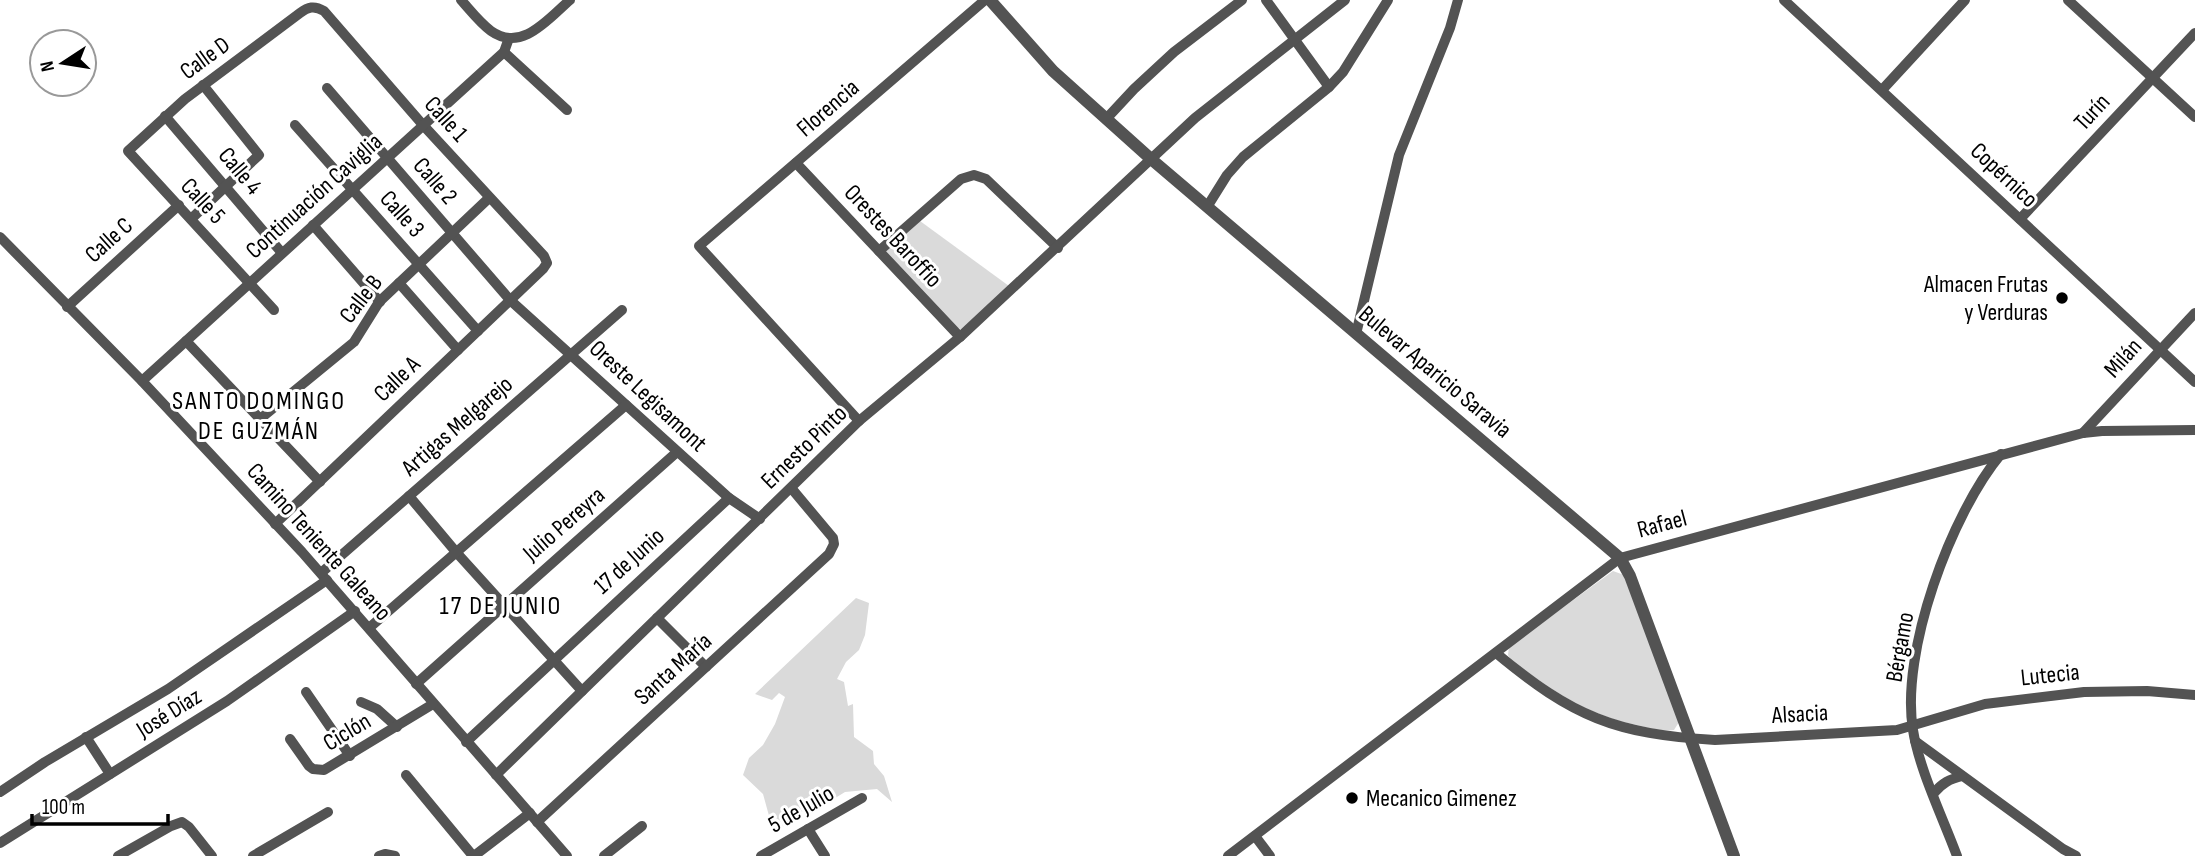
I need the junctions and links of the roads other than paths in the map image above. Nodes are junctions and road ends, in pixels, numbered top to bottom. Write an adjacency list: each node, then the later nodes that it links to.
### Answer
1 (461, 0): 15 (street)
2 (570, 0): 15 (street)
3 (985, 0): 32 (street, Florencia)
4 (990, 0): 26 (street, Bulevar Aparicio Saravia)
5 (1242, 0): 26 (street)
6 (1266, 0): 16 (street)
7 (1345, 0): 16 (street, Ernesto Pinto)
8 (1388, 0): 20 (street)
9 (1458, 0): 57 (street)
10 (1784, 0): 22 (street, Copérnico)
11 (1965, 0): 22 (street)
12 (2068, 0): 18 (street)
13 (313, 7): 19 (street, Calle D); 28 (street, Calle 1)
14 (2195, 33): 18 (street, Turín)
15 (509, 38): 17 (street, Continuación Caviglia)
16 (1294, 39): 20 (street); 31 (street, Ernesto Pinto)
17 (504, 51): 23 (street); 28 (street, Continuación Caviglia)
18 (2153, 78): 25 (street); 39 (street, Turín)
19 (203, 85): 24 (street, Calle D); 33 (street)
20 (1329, 87): 37 (street)
21 (327, 88): 30 (street, Calle 2)
22 (1882, 90): 39 (street, Copérnico)
23 (567, 110)
24 (165, 116): 29 (street, Calle D); 33 (street, Calle 4)
25 (2195, 117)
26 (1107, 118): 31 (street, Bulevar Aparicio Saravia)
27 (295, 125): 34 (street, Calle 3)
28 (423, 125): 30 (street, Continuación Caviglia); 35 (street, Calle 1)
29 (128, 151): 36 (street, Calle 5)
30 (387, 158): 34 (street, Continuación Caviglia); 41 (street, Calle 2)
31 (1151, 159): 37 (street, Bulevar Aparicio Saravia); 43 (street, Ernesto Pinto)
32 (796, 163): 44 (street, Orestes Baroffio); 67 (street, Florencia)
33 (226, 186): 38 (street); 45 (street, Calle 4)
34 (353, 190): 40 (street, Continuación Caviglia); 47 (street, Calle 3)
35 (489, 198): 41 (street, Calle B); 46 (street, Calle 1)
36 (178, 205): 38 (street, Calle 5); 52 (street, Calle C)
37 (1207, 207): 57 (street, Bulevar Aparicio Saravia)
38 (191, 219): 48 (street, Calle 5)
39 (2020, 219): 60 (street, Copérnico)
40 (313, 225): 45 (street, Continuación Caviglia); 51 (street)
41 (452, 232): 47 (street, Calle B); 50 (street, Calle 2)
42 (0, 237): 52 (street, Camino Teniente Galeano)
43 (1058, 248): 44 (street); 58 (street, Ernesto Pinto)
44 (879, 251): 58 (street, Orestes Baroffio)
45 (282, 253): 48 (street, Continuación Caviglia)
46 (547, 263): 50 (street, Calle A)
47 (419, 265): 49 (street, Calle B); 56 (street, Calle 3)
48 (250, 283): 53 (street, Calle 5); 59 (street, Continuación Caviglia)
49 (399, 283): 51 (street, Calle B); 61 (street)
50 (510, 300): 56 (street, Calle A); 62 (street, Oreste Legisamont)
51 (380, 302): 66 (street, Calle B)
52 (67, 307): 63 (street, Camino Teniente Galeano)
53 (274, 310)
54 (622, 310): 62 (street, Artigas Melgarejo)
55 (2195, 313): 60 (street, Milán)
56 (478, 331): 61 (street, Calle A)
57 (1356, 334): 79 (street, Bulevar Aparicio Saravia)
58 (960, 337): 67 (street, Ernesto Pinto)
59 (186, 341): 63 (street, Continuación Caviglia); 66 (street)
60 (2159, 349): 64 (street, Copérnico); 69 (street, Milán)
61 (458, 350): 72 (street, Calle A)
62 (571, 355): 65 (street, Oreste Legisamont); 74 (street, Artigas Melgarejo)
63 (142, 381): 77 (street, Camino Teniente Galeano)
64 (2195, 382)
65 (626, 405): 70 (street, Oreste Legisamont); 78 (street)
66 (260, 419): 72 (street)
67 (859, 421): 73 (street, Ernesto Pinto)
68 (2195, 430): 69 (street, Rafael)
69 (2083, 433): 71 (street, Rafael)
70 (677, 452): 75 (street, Oreste Legisamont); 81 (street, Julio Pereyra)
71 (2001, 454): 79 (street, Rafael); 95 (street, Bérgamo)
72 (320, 482): 77 (street, Calle A)
73 (792, 489): 76 (street, Ernesto Pinto); 87 (street, Santa María)
74 (409, 496): 78 (street); 80 (street, Artigas Melgarejo)
75 (729, 499): 76 (street, Oreste Legisamont); 86 (street, 17 de Junio)
76 (760, 519): 83 (street, Ernesto Pinto)
77 (275, 524): 80 (street, Camino Teniente Galeano)
78 (456, 552): 81 (street); 84 (street)
79 (1620, 558): 85 (street, Rafael); 97 (street, Bulevar Aparicio Saravia)
80 (324, 577): 82 (street, Camino Teniente Galeano); 96 (street, Artigas Melgarejo)
81 (503, 605): 86 (street); 88 (street, Julio Pereyra)
82 (355, 611): 84 (street, Camino Teniente Galeano); 102 (street, José Díaz)
83 (657, 618): 87 (street); 89 (street, Ernesto Pinto)
84 (369, 628): 88 (street, Camino Teniente Galeano)
85 (1496, 653): 97 (street, Alsacia); 113 (street, Rafael)
86 (553, 660): 89 (street); 99 (street, 17 de Junio)
87 (706, 667): 110 (street, Santa María)
88 (416, 684): 93 (street, Camino Teniente Galeano)
89 (582, 691): 104 (street, Ernesto Pinto)
90 (306, 692): 101 (street)
91 (2195, 695): 95 (street, Lutecia)
92 (361, 702): 94 (street)
93 (433, 704): 94 (street, Ciclón); 99 (street, Camino Teniente Galeano)
94 (397, 727): 101 (street, Ciclón)
95 (1912, 727): 97 (street, Alsacia); 100 (street, Bérgamo)
96 (86, 737): 102 (street); 106 (street, Artigas Melgarejo)
97 (1690, 738): 125 (street, Bulevar Aparicio Saravia)
98 (290, 739): 101 (street, Ciclón)
99 (466, 741): 104 (street, Camino Teniente Galeano)
100 (1915, 741): 105 (street); 107 (street, Bérgamo)
101 (350, 756)
102 (110, 774): 114 (street, José Díaz)
103 (406, 775): 118 (street)
104 (496, 775): 110 (street, Camino Teniente Galeano)
105 (1962, 776): 107 (street); 127 (street)
106 (0, 792)
107 (1934, 793): 126 (street, Bérgamo)
108 (862, 798): 112 (street, 5 de Julio)
109 (328, 812): 117 (street)
110 (534, 818): 118 (street, Santa María); 119 (street, Camino Teniente Galeano)
111 (642, 826): 120 (street)
112 (808, 829): 121 (street, 5 de Julio); 122 (street)
113 (1255, 836): 123 (street, Rafael); 124 (street)
114 (0, 843)
115 (118, 856): 116 (street)
116 (212, 856)
117 (253, 856)
118 (473, 856)
119 (567, 856)
120 (604, 856)
121 (761, 856)
122 (825, 856)
123 (1228, 856)
124 (1270, 856)
125 (1734, 856)
126 (1957, 856)
127 (2076, 856)

